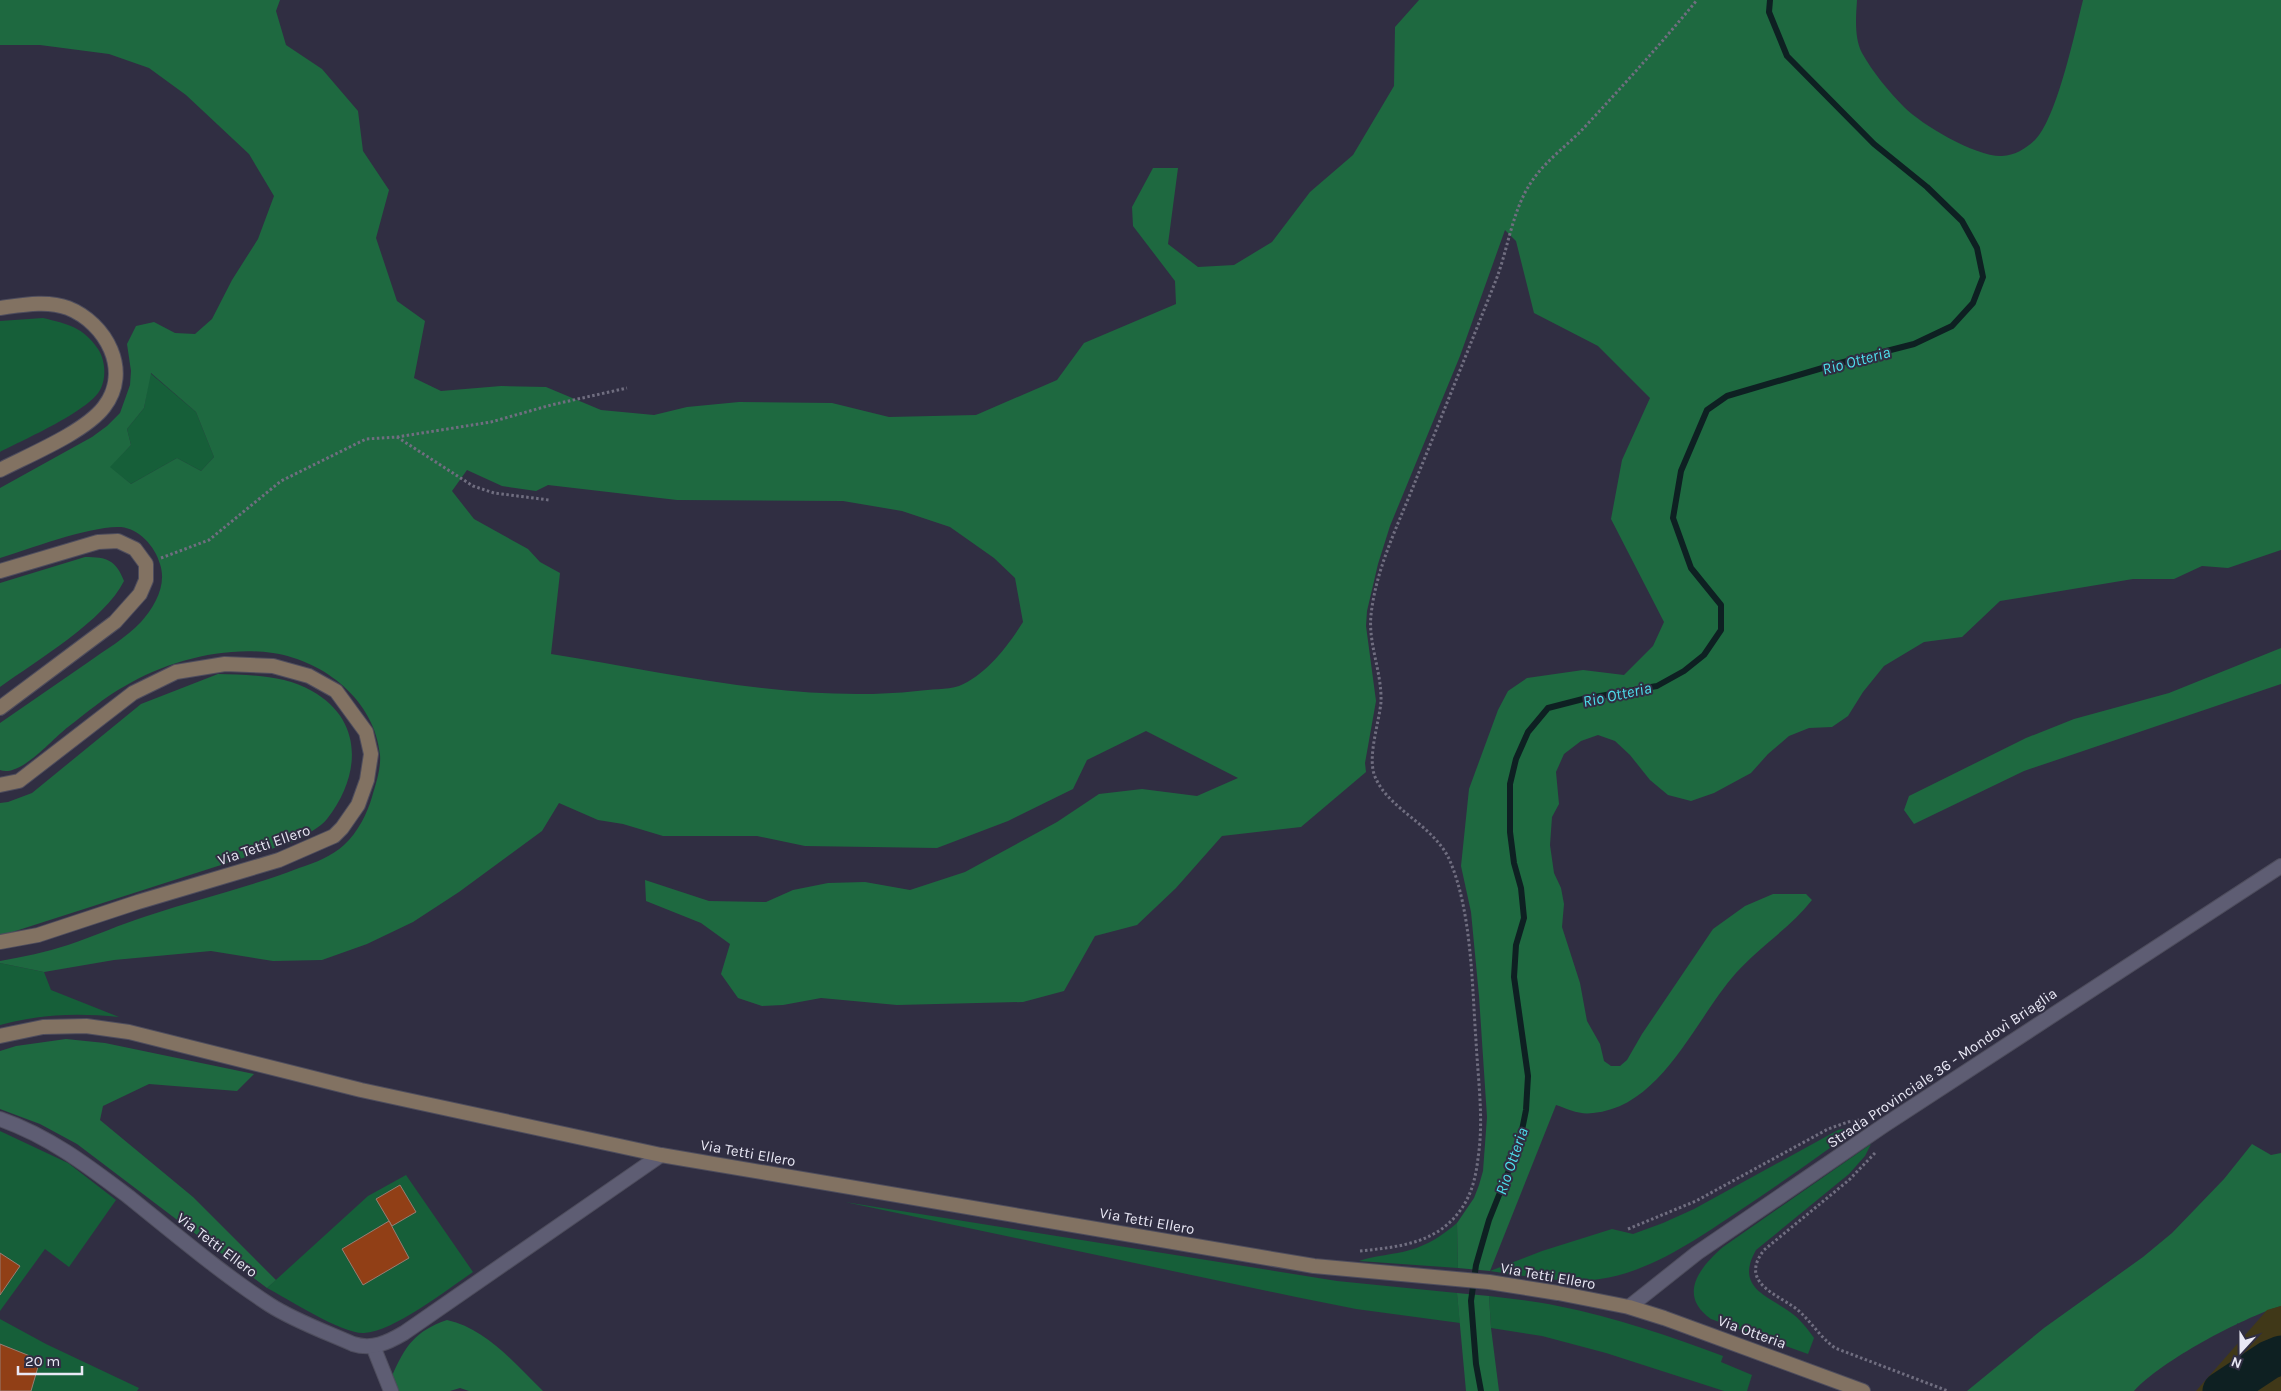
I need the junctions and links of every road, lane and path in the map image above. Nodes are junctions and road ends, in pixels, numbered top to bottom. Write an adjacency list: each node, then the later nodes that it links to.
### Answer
1 (1697, 0): 18 (path)
2 (0, 308): 5 (main road)
3 (627, 388): 4 (path)
4 (397, 437): 6 (path); 7 (path)
5 (0, 470)
6 (550, 500)
7 (146, 564): 8 (main road); 9 (main road)
8 (0, 571)
9 (0, 708)
10 (0, 785): 12 (main road, Via Tetti Ellero)
11 (2281, 866): 15 (street, Strada Provinciale 36 - Mondovì Briaglia)
12 (0, 942)
13 (0, 1036): 16 (main road, Via Tetti Ellero)
14 (0, 1119): 20 (street, Via Tetti Ellero)
15 (1883, 1126): 17 (path); 19 (street, Strada Provinciale 36 - Mondovì Briaglia); 23 (path)
16 (661, 1155): 18 (main road, Via Tetti Ellero); 20 (street, Via Tetti Ellero)
17 (1628, 1229)
18 (1337, 1269): 19 (main road, Via Tetti Ellero)
19 (1629, 1308): 22 (main road, Via Otteria)
20 (374, 1346): 21 (street)
21 (391, 1391)
22 (1863, 1391)
23 (1948, 1391)

